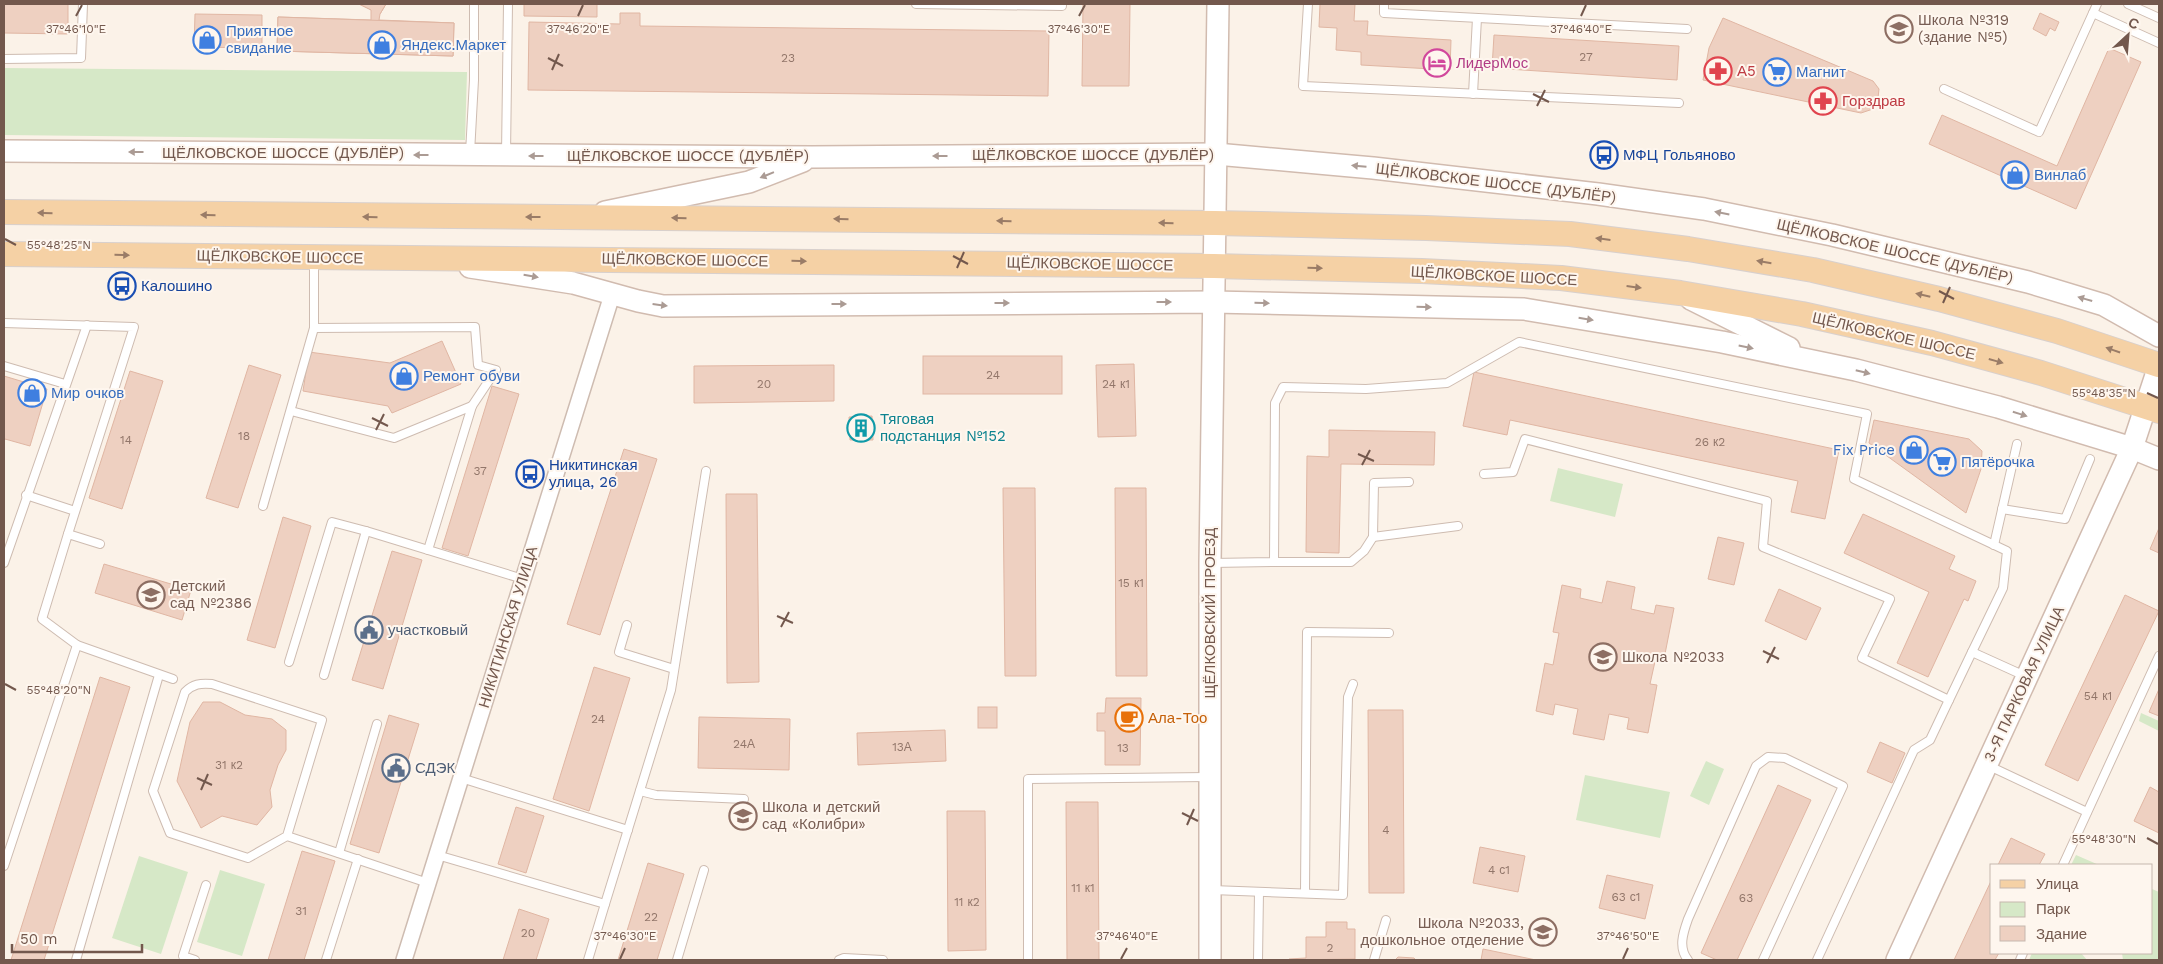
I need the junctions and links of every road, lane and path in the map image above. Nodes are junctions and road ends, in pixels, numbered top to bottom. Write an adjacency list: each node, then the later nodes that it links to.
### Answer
1 (83, 4): 16 (lane)
2 (474, 4): 22 (lane)
3 (508, 4): 23 (lane)
4 (916, 4): 5 (lane)
5 (1062, 4)
6 (1218, 4): 21 (street, ЩЁЛКОВСКИЙ ПРОЕЗД)
7 (1308, 4): 18 (lane)
8 (1384, 4): 12 (lane)
9 (2097, 4): 11 (lane)
10 (2128, 4): 13 (lane)
11 (2093, 13): 15 (lane); 17 (lane)
12 (1477, 18): 14 (lane); 18 (lane)
13 (2159, 18)
14 (1686, 30)
15 (2159, 43)
16 (4, 59)
17 (1944, 89)
18 (1473, 94): 19 (lane)
19 (1679, 103)
20 (4, 151): 22 (street, ЩЁЛКОВСКОЕ ШОССЕ (ДУБЛЁР), one-way to 20)
21 (1216, 154): 24 (street, ЩЁЛКОВСКОЕ ШОССЕ (ДУБЛЁР), one-way to 24); 27 (street, ЩЁЛКОВСКИЙ ПРОЕЗД); 38 (street, ЩЁЛКОВСКОЕ ШОССЕ (ДУБЛЁР), one-way to 21)
22 (470, 155): 23 (street, ЩЁЛКОВСКОЕ ШОССЕ (ДУБЛЁР))
23 (506, 155): 24 (street, ЩЁЛКОВСКОЕ ШОССЕ (ДУБЛЁР), one-way to 23)
24 (812, 157): 26 (street, one-way to 26)
25 (4, 212): 26 (main road, one-way to 25)
26 (582, 216): 27 (main road, one-way to 26)
27 (1215, 223): 31 (street, ЩЁЛКОВСКИЙ ПРОЕЗД); 41 (main road, one-way to 27)
28 (4, 254): 29 (main road, ЩЁЛКОВСКОЕ ШОССЕ, one-way to 29)
29 (314, 258): 30 (main road, ЩЁЛКОВСКОЕ ШОССЕ); 37 (lane)
30 (414, 259): 31 (main road, ЩЁЛКОВСКОЕ ШОССЕ, one-way to 31); 33 (street, one-way to 33)
31 (1214, 266): 32 (main road, ЩЁЛКОВСКОЕ ШОССЕ, one-way to 32); 34 (street, ЩЁЛКОВСКИЙ ПРОЕЗД)
32 (1680, 293): 39 (street); 44 (main road, ЩЁЛКОВСКОЕ ШОССЕ, one-way to 44)
33 (612, 295): 34 (street, one-way to 34); 67 (street, НИКИТИНСКАЯ УЛИЦА)
34 (1213, 302): 39 (street, one-way to 39); 66 (street, ЩЁЛКОВСКИЙ ПРОЕЗД)
35 (4, 323): 36 (lane)
36 (87, 325): 42 (lane); 56 (lane)
37 (314, 328): 43 (lane); 45 (lane)
38 (2159, 336)
39 (1816, 362): 47 (street, one-way to 47)
40 (4, 366): 42 (lane)
41 (2159, 366): 44 (street, 3-Я ПАРКОВАЯ УЛИЦА)
42 (65, 384): 53 (lane)
43 (472, 406): 45 (lane); 63 (lane)
44 (2153, 409): 47 (street, 3-Я ПАРКОВАЯ УЛИЦА)
45 (291, 411): 54 (lane)
46 (2017, 444): 55 (lane)
47 (2132, 448): 49 (street); 77 (street, 3-Я ПАРКОВАЯ УЛИЦА)
48 (2090, 459): 55 (lane)
49 (2159, 459)
50 (706, 471): 74 (lane)
51 (1484, 474): 80 (lane)
52 (1409, 482): 60 (lane)
53 (26, 495): 56 (lane); 65 (lane)
54 (263, 506)
55 (2002, 509): 62 (lane)
56 (75, 511): 59 (lane)
57 (1458, 526): 60 (lane)
58 (366, 532): 63 (lane); 73 (lane); 76 (lane)
59 (68, 534): 61 (lane); 70 (lane)
60 (1373, 537): 64 (lane)
61 (100, 544)
62 (1994, 545): 64 (lane); 71 (lane)
63 (428, 550): 67 (lane)
64 (1274, 562): 66 (lane)
65 (4, 563)
66 (1210, 564): 83 (street, ЩЁЛКОВСКИЙ ПРОЕЗД)
67 (523, 579): 84 (street, НИКИТИНСКАЯ УЛИЦА)
68 (627, 625): 74 (lane)
69 (1389, 634): 100 (lane)
70 (77, 645): 75 (lane); 94 (lane)
71 (1972, 652): 77 (lane); 80 (lane)
72 (2159, 656): 87 (lane)
73 (289, 662)
74 (674, 669): 85 (lane)
75 (159, 675): 78 (lane); 103 (lane)
76 (324, 675)
77 (2027, 677): 82 (street, 3-Я ПАРКОВАЯ УЛИЦА)
78 (173, 679)
79 (1353, 684): 100 (lane)
80 (1950, 700): 117 (lane)
81 (377, 724): 90 (lane)
82 (1987, 764): 87 (lane); 118 (street, 3-Я ПАРКОВАЯ УЛИЦА)
83 (1210, 777): 98 (street, ЩЁЛКОВСКИЙ ПРОЕЗД); 111 (lane)
84 (461, 778): 88 (lane); 91 (street, НИКИТИНСКАЯ УЛИЦА)
85 (640, 790): 86 (lane); 88 (lane)
86 (744, 799)
87 (2087, 812): 93 (lane)
88 (628, 830): 101 (lane)
89 (287, 836): 89 (lane); 90 (lane)
90 (339, 853): 92 (lane)
91 (437, 855): 96 (street, НИКИТИНСКАЯ УЛИЦА); 101 (lane)
92 (358, 860): 96 (lane); 105 (lane)
93 (2063, 864)
94 (4, 866)
95 (704, 870): 108 (lane)
96 (428, 884): 106 (street, НИКИТИНСКАЯ УЛИЦА)
97 (206, 885): 104 (lane)
98 (1210, 890): 99 (lane); 112 (street, ЩЁЛКОВСКИЙ ПРОЕЗД)
99 (1259, 892): 100 (lane); 113 (lane)
100 (1305, 893)
101 (606, 904): 107 (lane)
102 (1386, 920): 114 (lane)
103 (76, 960)
104 (195, 960)
105 (326, 960)
106 (404, 960)
107 (588, 960)
108 (677, 960)
109 (840, 960): 110 (lane)
110 (883, 960)
111 (1028, 960)
112 (1210, 960)
113 (1258, 960)
114 (1374, 960)
115 (1688, 960): 116 (lane)
116 (1763, 960)
117 (1817, 960)
118 (1898, 960)

